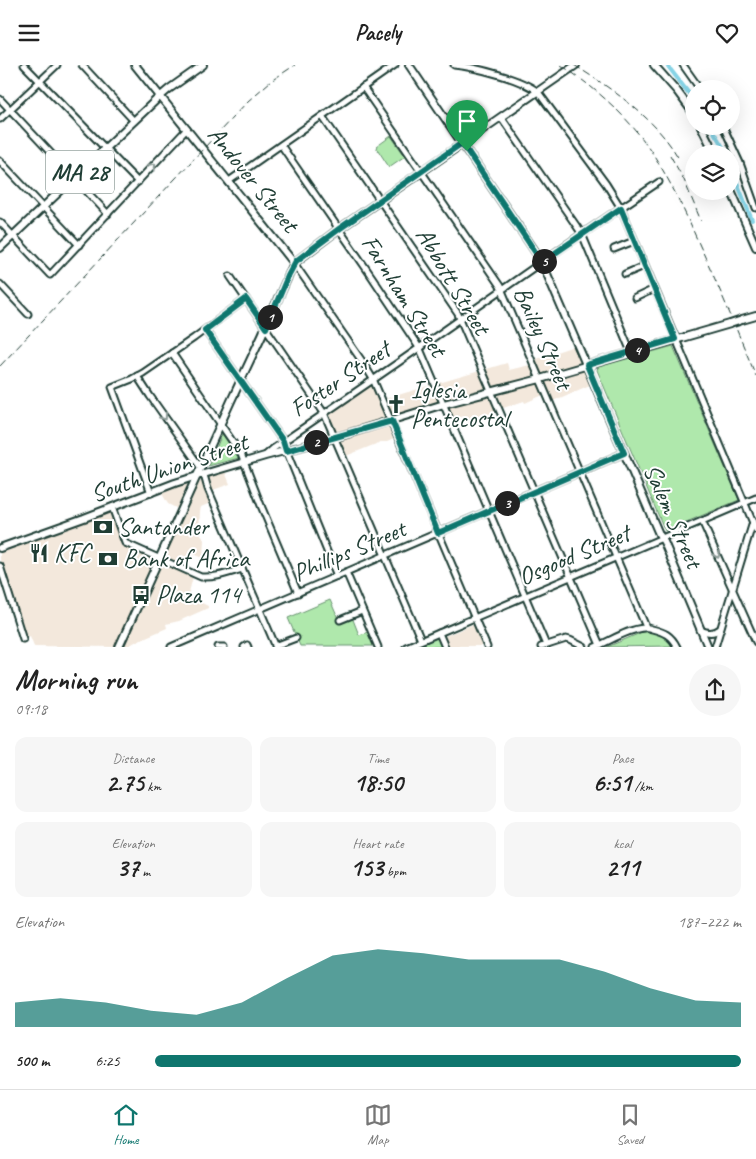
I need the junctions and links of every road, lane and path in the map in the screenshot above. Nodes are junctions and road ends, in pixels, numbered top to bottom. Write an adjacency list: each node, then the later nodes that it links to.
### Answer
1 (24, 65): 13 (street)
2 (58, 65): 13 (street)
3 (82, 65): 23 (street)
4 (135, 65): 16 (main road, Andover Street)
5 (203, 65): 16 (main road, MA 28)
6 (395, 65): 14 (street)
7 (409, 65): 26 (main road, Salem Street)
8 (454, 65): 15 (street)
9 (576, 65): 15 (main road)
10 (654, 65): 18 (main road)
11 (682, 65): 12 (street)
12 (693, 80)
13 (40, 81): 19 (street); 28 (street)
14 (363, 87): 20 (street); 30 (street, Bailey Street)
15 (538, 92): 21 (main road); 38 (street)
16 (161, 96): 23 (main road, MA 28); 24 (main road, Andover Street)
17 (0, 99): 19 (street)
18 (685, 102)
19 (10, 109): 22 (street); 31 (street)
20 (322, 116): 27 (street); 35 (street, Abbott Street)
21 (501, 117): 26 (main road); 43 (street)
22 (0, 119)
23 (134, 121): 28 (main road, MA 28)
24 (187, 129): 32 (main road, Andover Street); 34 (street, one-way to 24)
25 (727, 135): 39 (street)
26 (462, 143): 30 (main road); 50 (main road, Salem Street)
27 (280, 145): 32 (street); 42 (street, Farnham Street)
28 (105, 149): 31 (main road, MA 28); 34 (street)
29 (0, 161): 37 (street)
30 (421, 171): 35 (main road); 57 (street, Bailey Street)
31 (74, 178): 37 (main road, MA 28); 40 (street)
32 (229, 181): 51 (main road, Andover Street)
33 (659, 181): 38 (street, Foster Street)
34 (138, 182): 40 (street)
35 (380, 200): 42 (main road); 62 (street, Abbott Street)
36 (735, 200): 47 (main road)
37 (44, 207): 44 (main road, MA 28); 46 (street)
38 (621, 208): 43 (street, Foster Street); 45 (street)
39 (756, 208)
40 (108, 214): 46 (street)
41 (0, 223): 44 (street)
42 (339, 229): 51 (main road); 66 (street, Farnham Street)
43 (582, 234): 50 (street, Foster Street); 67 (street)
44 (13, 236): 46 (street); 48 (main road, MA 28)
45 (634, 241): 49 (street); 52 (street)
46 (79, 245)
47 (756, 246)
48 (0, 248)
49 (614, 249)
50 (542, 262): 57 (street, Foster Street); 69 (main road, Salem Street)
51 (294, 263): 63 (main road); 71 (street, Andover Street)
52 (644, 265): 53 (street); 56 (street)
53 (625, 274)
54 (230, 276): 59 (street)
55 (0, 284): 60 (street)
56 (654, 289): 58 (street); 65 (street)
57 (502, 290): 62 (street, Foster Street); 72 (street, Bailey Street)
58 (635, 298)
59 (246, 299): 63 (street); 64 (street)
60 (28, 314)
61 (756, 316): 65 (main road, South Union Street, bridge)
62 (460, 318): 66 (street, Foster Street); 74 (street, Abbott Street)
63 (266, 328): 73 (main road); 76 (street)
64 (205, 330): 68 (street); 73 (street)
65 (675, 339): 67 (main road, South Union Street); 90 (street)
66 (420, 347): 71 (street, Foster Street); 75 (street, Farnham Street)
67 (631, 352): 69 (main road, South Union Street)
68 (172, 353): 70 (street); 78 (street)
69 (587, 365): 72 (main road, South Union Street); 82 (main road, Salem Street)
70 (137, 376): 86 (street, one-way to 86); 88 (street)
71 (373, 379): 76 (street, Foster Street); 77 (street, Andover Street)
72 (540, 379): 74 (main road, South Union Street); 85 (street, Bailey Street)
73 (241, 381): 78 (main road); 80 (street)
74 (492, 392): 75 (main road, South Union Street); 87 (street, Abbott Street)
75 (444, 405): 77 (main road, South Union Street); 92 (street, Farnham Street)
76 (324, 413): 79 (street); 80 (street, Foster Street)
77 (392, 421): 79 (main road, South Union Street); 96 (street, Andover Street)
78 (221, 423): 84 (street); 86 (main road)
79 (334, 437): 81 (main road, South Union Street); 99 (street)
80 (283, 441): 81 (street); 83 (street, Foster Street)
81 (286, 451): 83 (main road, South Union Street); 105 (street)
82 (624, 453): 85 (street, Phillips Street); 97 (main road, Salem Street)
83 (265, 456): 84 (main road, South Union Street)
84 (245, 462): 86 (main road, South Union Street); 108 (street)
85 (580, 472): 87 (street, Phillips Street); 100 (street, Bailey Street)
86 (200, 473): 88 (main road, South Union Street); 101 (main road); 103 (street)
87 (534, 491): 92 (street, Phillips Street); 106 (street, Abbott Street)
88 (151, 493): 91 (main road, South Union Street)
89 (756, 498): 90 (street, Osgood Street)
90 (745, 503): 93 (street, Osgood Street); 94 (street)
91 (112, 507): 98 (main road, South Union Street); 101 (street)
92 (489, 511): 96 (street, Phillips Street); 109 (street, Farnham Street)
93 (702, 521): 97 (street, Osgood Street); 107 (street, one-way to 107)
94 (753, 522): 95 (street); 107 (street)
95 (756, 529)
96 (438, 533): 99 (street, Phillips Street); 112 (street, Andover Street)
97 (660, 538): 100 (street, Osgood Street); 116 (main road, Salem Street)
98 (0, 548)
99 (385, 556): 104 (street, Phillips Street); 120 (street)
100 (615, 557): 106 (street, Osgood Street); 114 (street, Bailey Street)
101 (160, 558): 103 (street); 126 (main road)
102 (0, 565): 119 (street)
103 (242, 569): 110 (street)
104 (346, 573): 105 (street, Phillips Street); 111 (street)
105 (336, 576): 108 (street, Phillips Street)
106 (570, 577): 109 (street, Osgood Street); 125 (street, Abbott Street)
107 (732, 589): 115 (street); 121 (street)
108 (298, 593): 110 (street, Phillips Street)
109 (525, 596): 112 (street, Osgood Street); 124 (street, Farnham Street)
110 (259, 609): 122 (street); 127 (street, Phillips Street)
111 (362, 611): 113 (street); 132 (street)
112 (475, 617): 117 (street, Osgood Street); 134 (street, Andover Street)
113 (340, 620)
114 (646, 627): 125 (street); 136 (street)
115 (720, 629): 116 (street); 138 (street)
116 (700, 630): 137 (main road, Salem Street)
117 (439, 633): 120 (street, Osgood Street); 133 (street)
118 (296, 637): 122 (street)
119 (23, 639)
120 (421, 640): 123 (street, Osgood Street)
121 (756, 643)
122 (275, 646)
123 (410, 646)
124 (543, 646): 135 (street)
125 (598, 646)
126 (119, 647)
127 (171, 647)
128 (218, 647): 129 (street)
129 (224, 647)
130 (244, 647): 131 (street)
131 (248, 647)
132 (378, 647)
133 (445, 647)
134 (487, 647)
135 (584, 647)
136 (677, 647)
137 (708, 647)
138 (715, 647)

